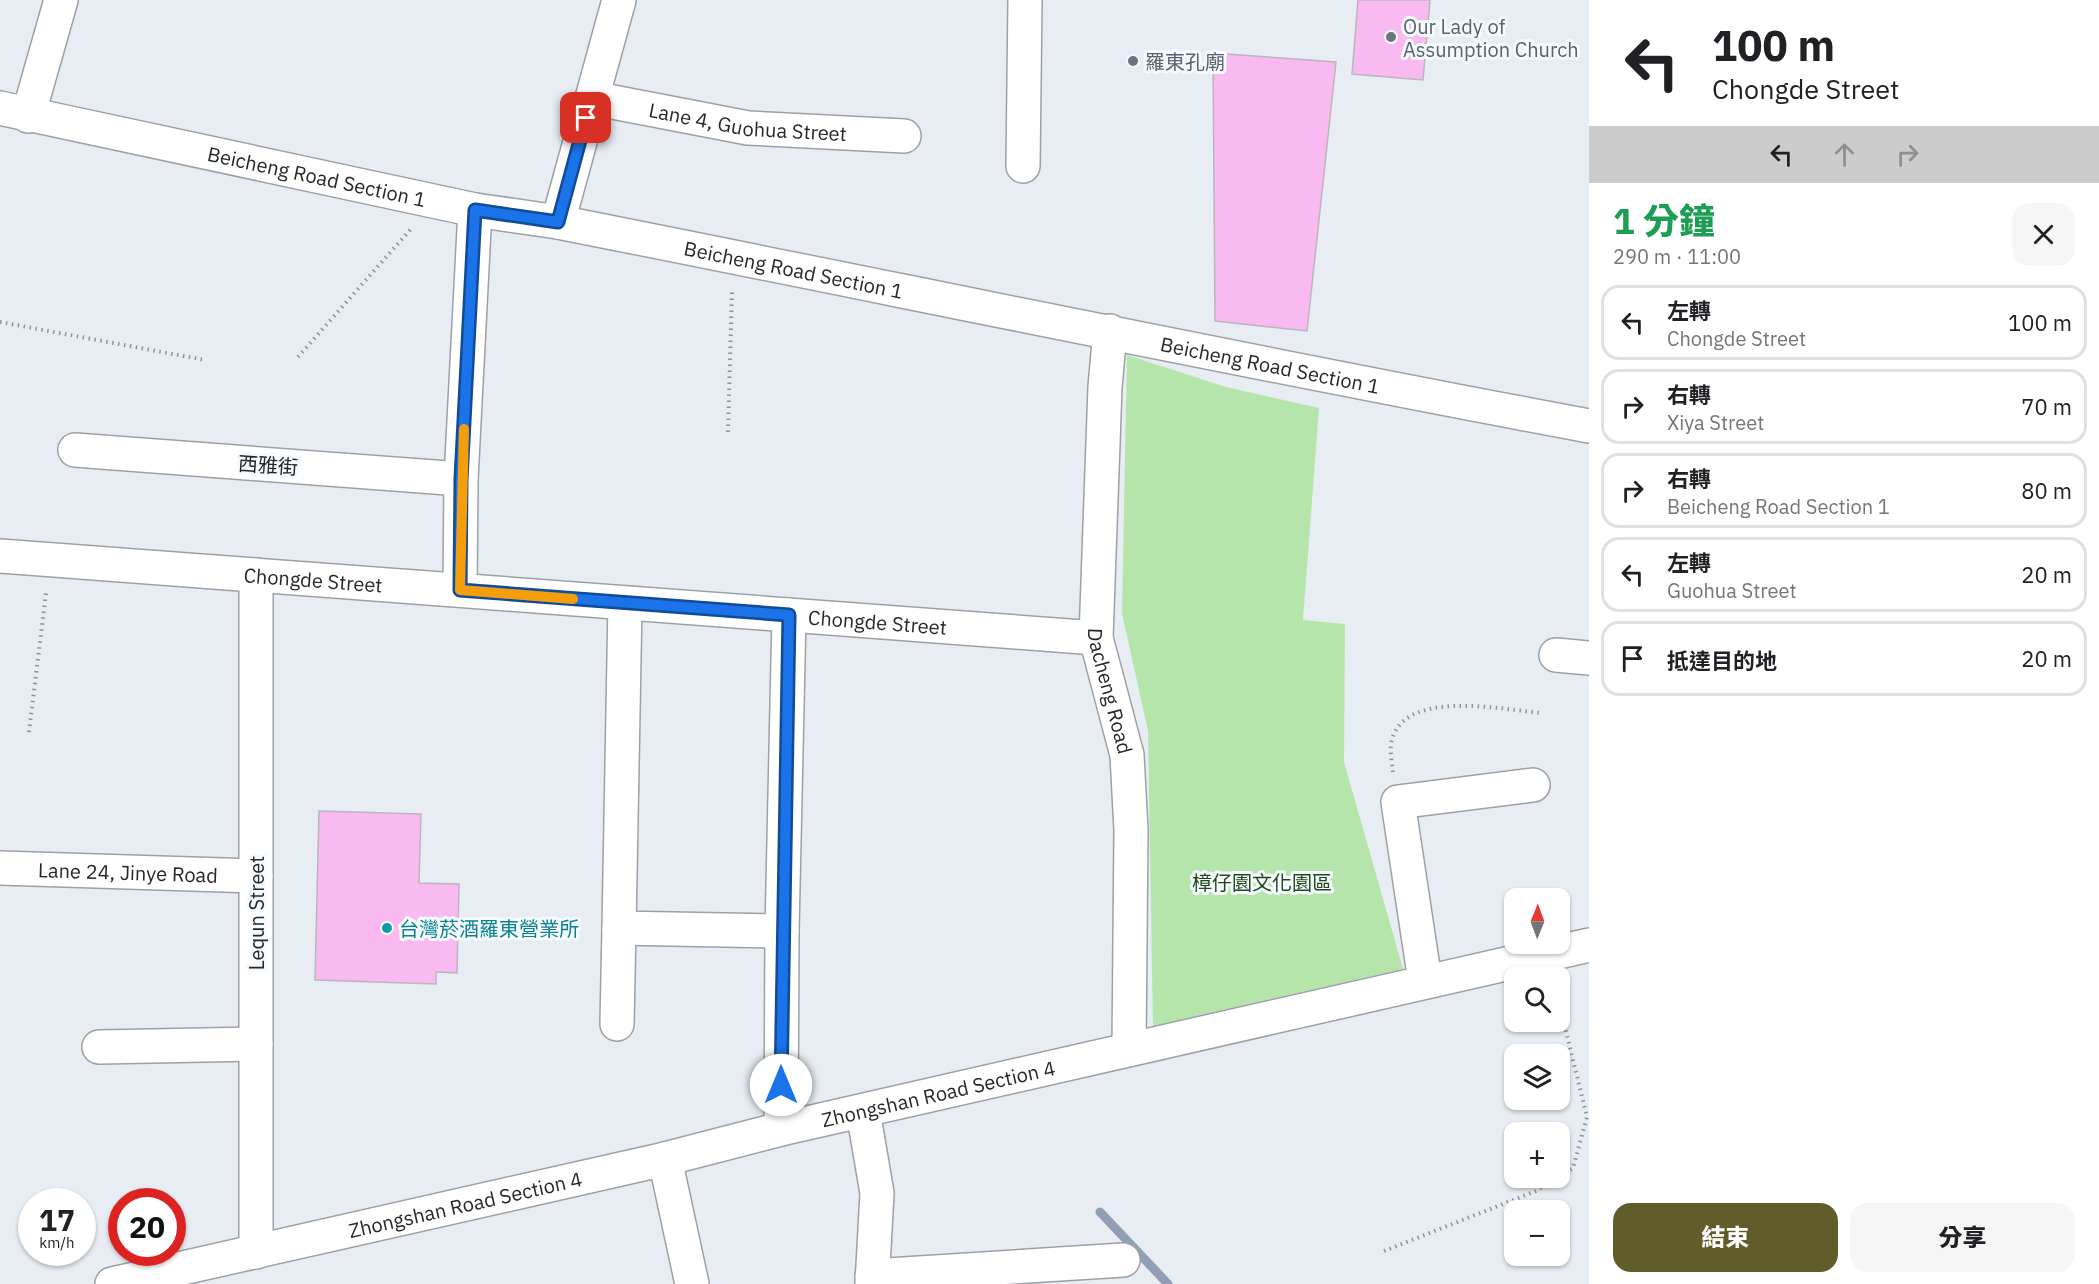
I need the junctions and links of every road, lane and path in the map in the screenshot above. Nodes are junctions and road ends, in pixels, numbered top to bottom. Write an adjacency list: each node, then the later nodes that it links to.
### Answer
1 (61, 0): 5 (street)
2 (619, 0): 4 (street)
3 (1025, 0): 7 (street)
4 (592, 98): 6 (street, Lane 4, Guohua Street); 10 (street)
5 (14, 112): 8 (street, Beicheng Road Section 1)
6 (904, 136)
7 (1023, 166)
8 (436, 202): 9 (street, Beicheng Road Section 1); 14 (path)
9 (475, 210): 10 (street, Beicheng Road Section 1); 19 (street)
10 (558, 222): 11 (street, Beicheng Road Section 1)
11 (734, 257): 13 (street, Beicheng Road Section 1); 17 (path)
12 (0, 322): 15 (path)
13 (1110, 332): 16 (street, Beicheng Road Section 1); 26 (street, Dacheng Road)
14 (298, 357)
15 (205, 360)
16 (1589, 426)
17 (728, 432)
18 (75, 450): 19 (street, 西雅街)
19 (461, 479): 23 (street)
20 (0, 556): 21 (street, Chongde Street)
21 (50, 559): 22 (street, Chongde Street); 30 (path)
22 (256, 575): 23 (street, Chongde Street); 34 (street, Lequn Street)
23 (460, 590): 24 (street, Chongde Street)
24 (625, 603): 25 (street, Chongde Street); 35 (street)
25 (789, 615): 26 (street, Chongde Street); 36 (street)
26 (1096, 638): 43 (street, Dacheng Road)
27 (1556, 655): 28 (street)
28 (1589, 658)
29 (1542, 713): 32 (path)
30 (29, 732)
31 (1533, 785): 32 (street)
32 (1398, 802): 38 (street)
33 (0, 868): 34 (street, Lane 24, Jinye Road)
34 (256, 876): 41 (street, Lequn Street)
35 (619, 928): 36 (street); 39 (street)
36 (783, 931): 45 (street)
37 (1589, 945): 38 (street, Zhongshan Road Section 4)
38 (1425, 981): 43 (street, Zhongshan Road Section 4)
39 (617, 1024)
40 (1566, 1032): 47 (path)
41 (256, 1044): 42 (street); 50 (street, Lequn Street)
42 (99, 1047)
43 (1129, 1049): 44 (street, Zhongshan Road Section 4)
44 (862, 1110): 45 (street, Zhongshan Road Section 4); 53 (street)
45 (781, 1129): 46 (street, Zhongshan Road Section 4)
46 (665, 1159): 50 (street, Zhongshan Road Section 4); 55 (street)
47 (1570, 1170)
48 (1541, 1188): 49 (path)
49 (1384, 1251)
50 (256, 1252): 52 (street, Zhongshan Road Section 4)
51 (1123, 1260): 53 (street)
52 (206, 1274): 54 (street, Zhongshan Road Section 4)
53 (872, 1280)
54 (112, 1284)
55 (692, 1284)

